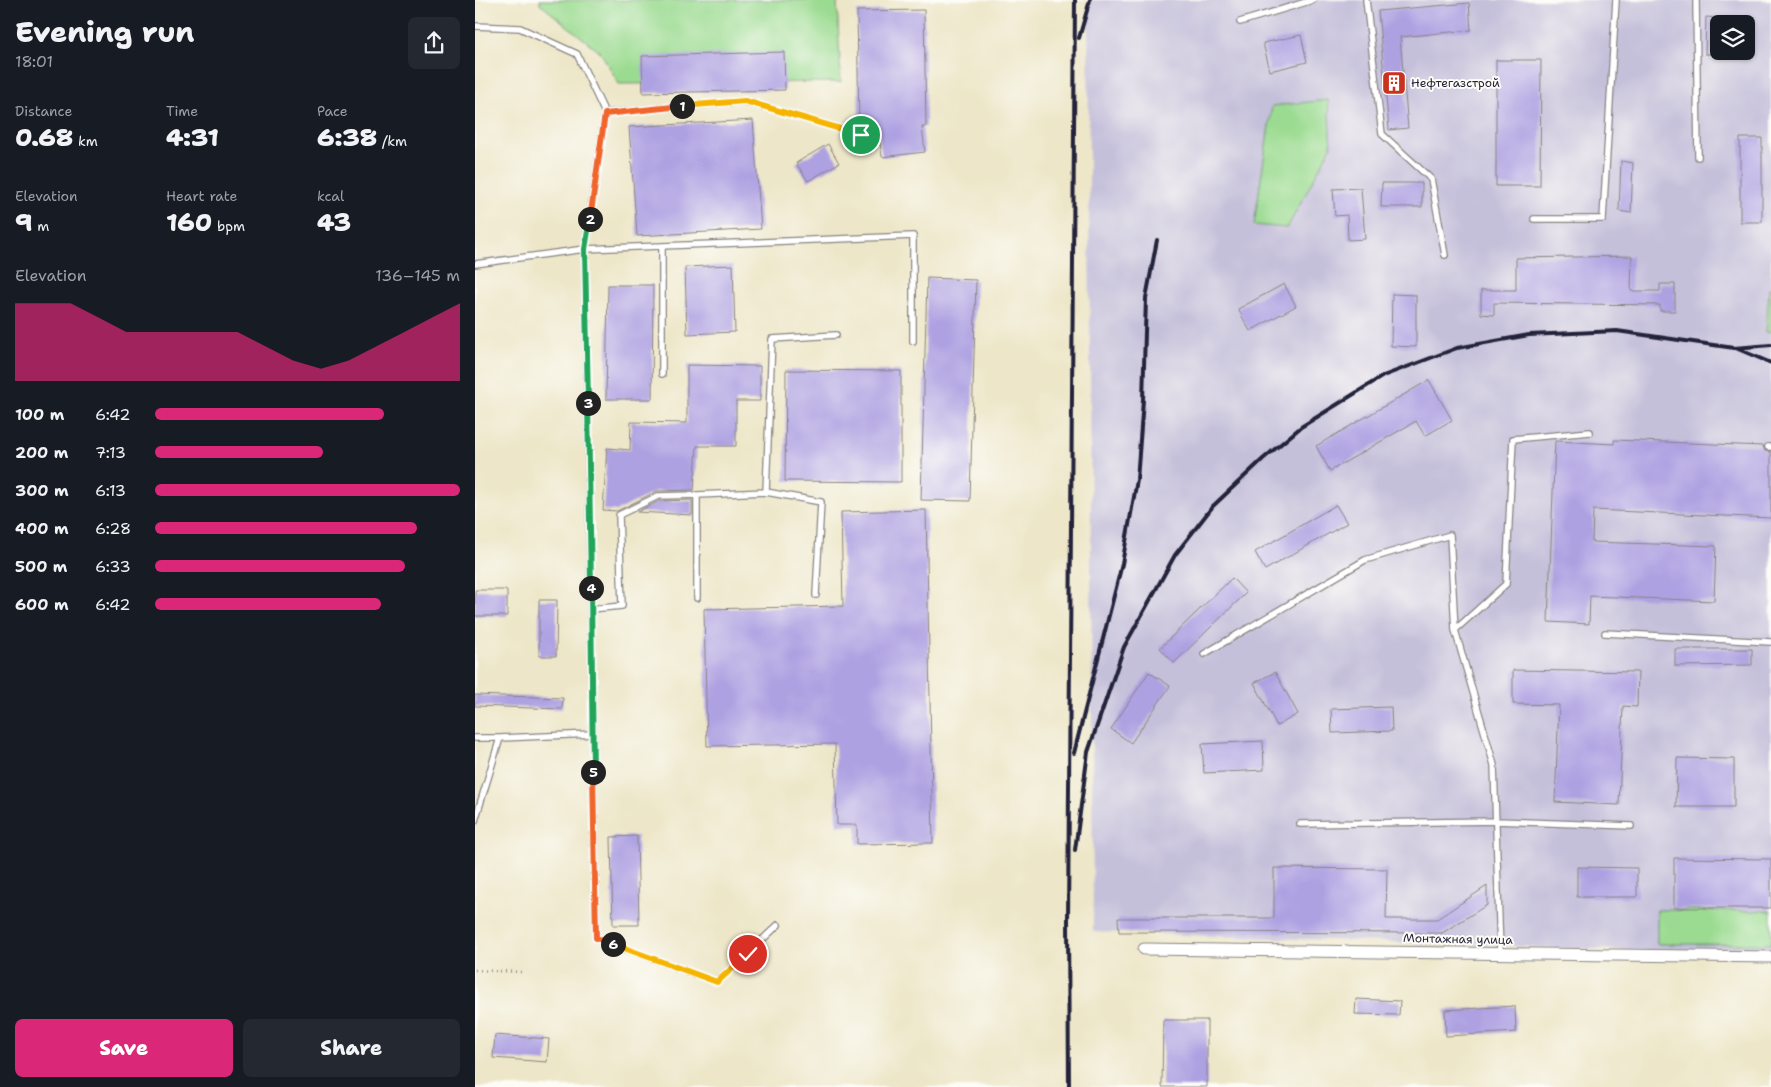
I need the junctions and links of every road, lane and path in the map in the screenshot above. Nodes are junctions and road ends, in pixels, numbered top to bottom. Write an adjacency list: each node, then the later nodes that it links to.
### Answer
1 (1313, 0): 5 (lane)
2 (1366, 0): 13 (lane)
3 (1616, 0): 10 (lane)
4 (1696, 0): 9 (lane)
5 (1240, 22)
6 (475, 26): 7 (lane)
7 (605, 114): 8 (lane); 12 (lane)
8 (861, 135)
9 (1698, 157)
10 (1534, 219)
11 (662, 246): 12 (lane); 16 (lane); 17 (lane)
12 (585, 249): 14 (lane); 23 (lane)
13 (1445, 255)
14 (475, 264)
15 (836, 335): 19 (lane)
16 (913, 340)
17 (662, 374)
18 (1590, 432): 24 (lane)
19 (766, 492): 20 (lane); 21 (lane)
20 (697, 495): 22 (lane); 23 (lane)
21 (817, 596)
22 (697, 598)
23 (591, 609): 28 (lane)
24 (1455, 630): 27 (lane); 32 (lane)
25 (1605, 633): 26 (lane)
26 (1771, 642)
27 (1204, 654)
28 (592, 734): 30 (lane); 35 (lane)
29 (475, 738): 30 (lane)
30 (500, 738): 31 (lane)
31 (475, 820)
32 (1496, 821): 33 (lane); 34 (lane); 37 (lane)
33 (1300, 824)
34 (1631, 826)
35 (778, 925)
36 (1144, 949): 37 (street, Монтажная улица)
37 (1499, 953): 38 (street, Монтажная улица)
38 (1771, 957)
39 (475, 970): 40 (path)
40 (521, 972)

